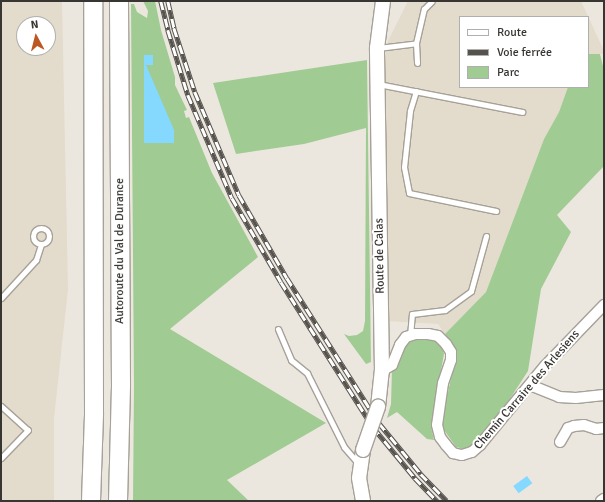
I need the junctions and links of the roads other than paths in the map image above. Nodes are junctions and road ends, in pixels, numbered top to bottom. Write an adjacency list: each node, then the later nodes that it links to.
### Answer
1 (93, 1): 27 (highway)
2 (119, 1): 28 (highway, Autoroute du Val de Durance)
3 (432, 1): 5 (lane)
4 (383, 3): 6 (main road, Route de Calas)
5 (416, 43): 6 (lane); 7 (lane)
6 (376, 48): 8 (main road, Route de Calas)
7 (417, 63)
8 (376, 83): 9 (lane); 18 (main road, Route de Calas)
9 (416, 91): 10 (lane); 11 (lane)
10 (522, 112)
11 (496, 211)
12 (486, 236): 17 (lane)
13 (41, 245): 14 (lane)
14 (1, 298)
15 (604, 305): 19 (street, Chemin Carraire des Arlesiens)
16 (278, 329): 25 (lane)
17 (410, 336): 18 (street); 19 (street, Chemin Carraire des Arlesiens)
18 (382, 372): 25 (main road, Route de Calas, bridge)
19 (530, 385): 20 (street)
20 (604, 395)
21 (1, 406): 24 (lane)
22 (604, 428): 23 (street)
23 (560, 442)
24 (1, 458)
25 (360, 465): 29 (main road, Route de Calas)
26 (604, 499): 30 (street)
27 (91, 501)
28 (118, 501)
29 (363, 501)
30 (601, 501)

